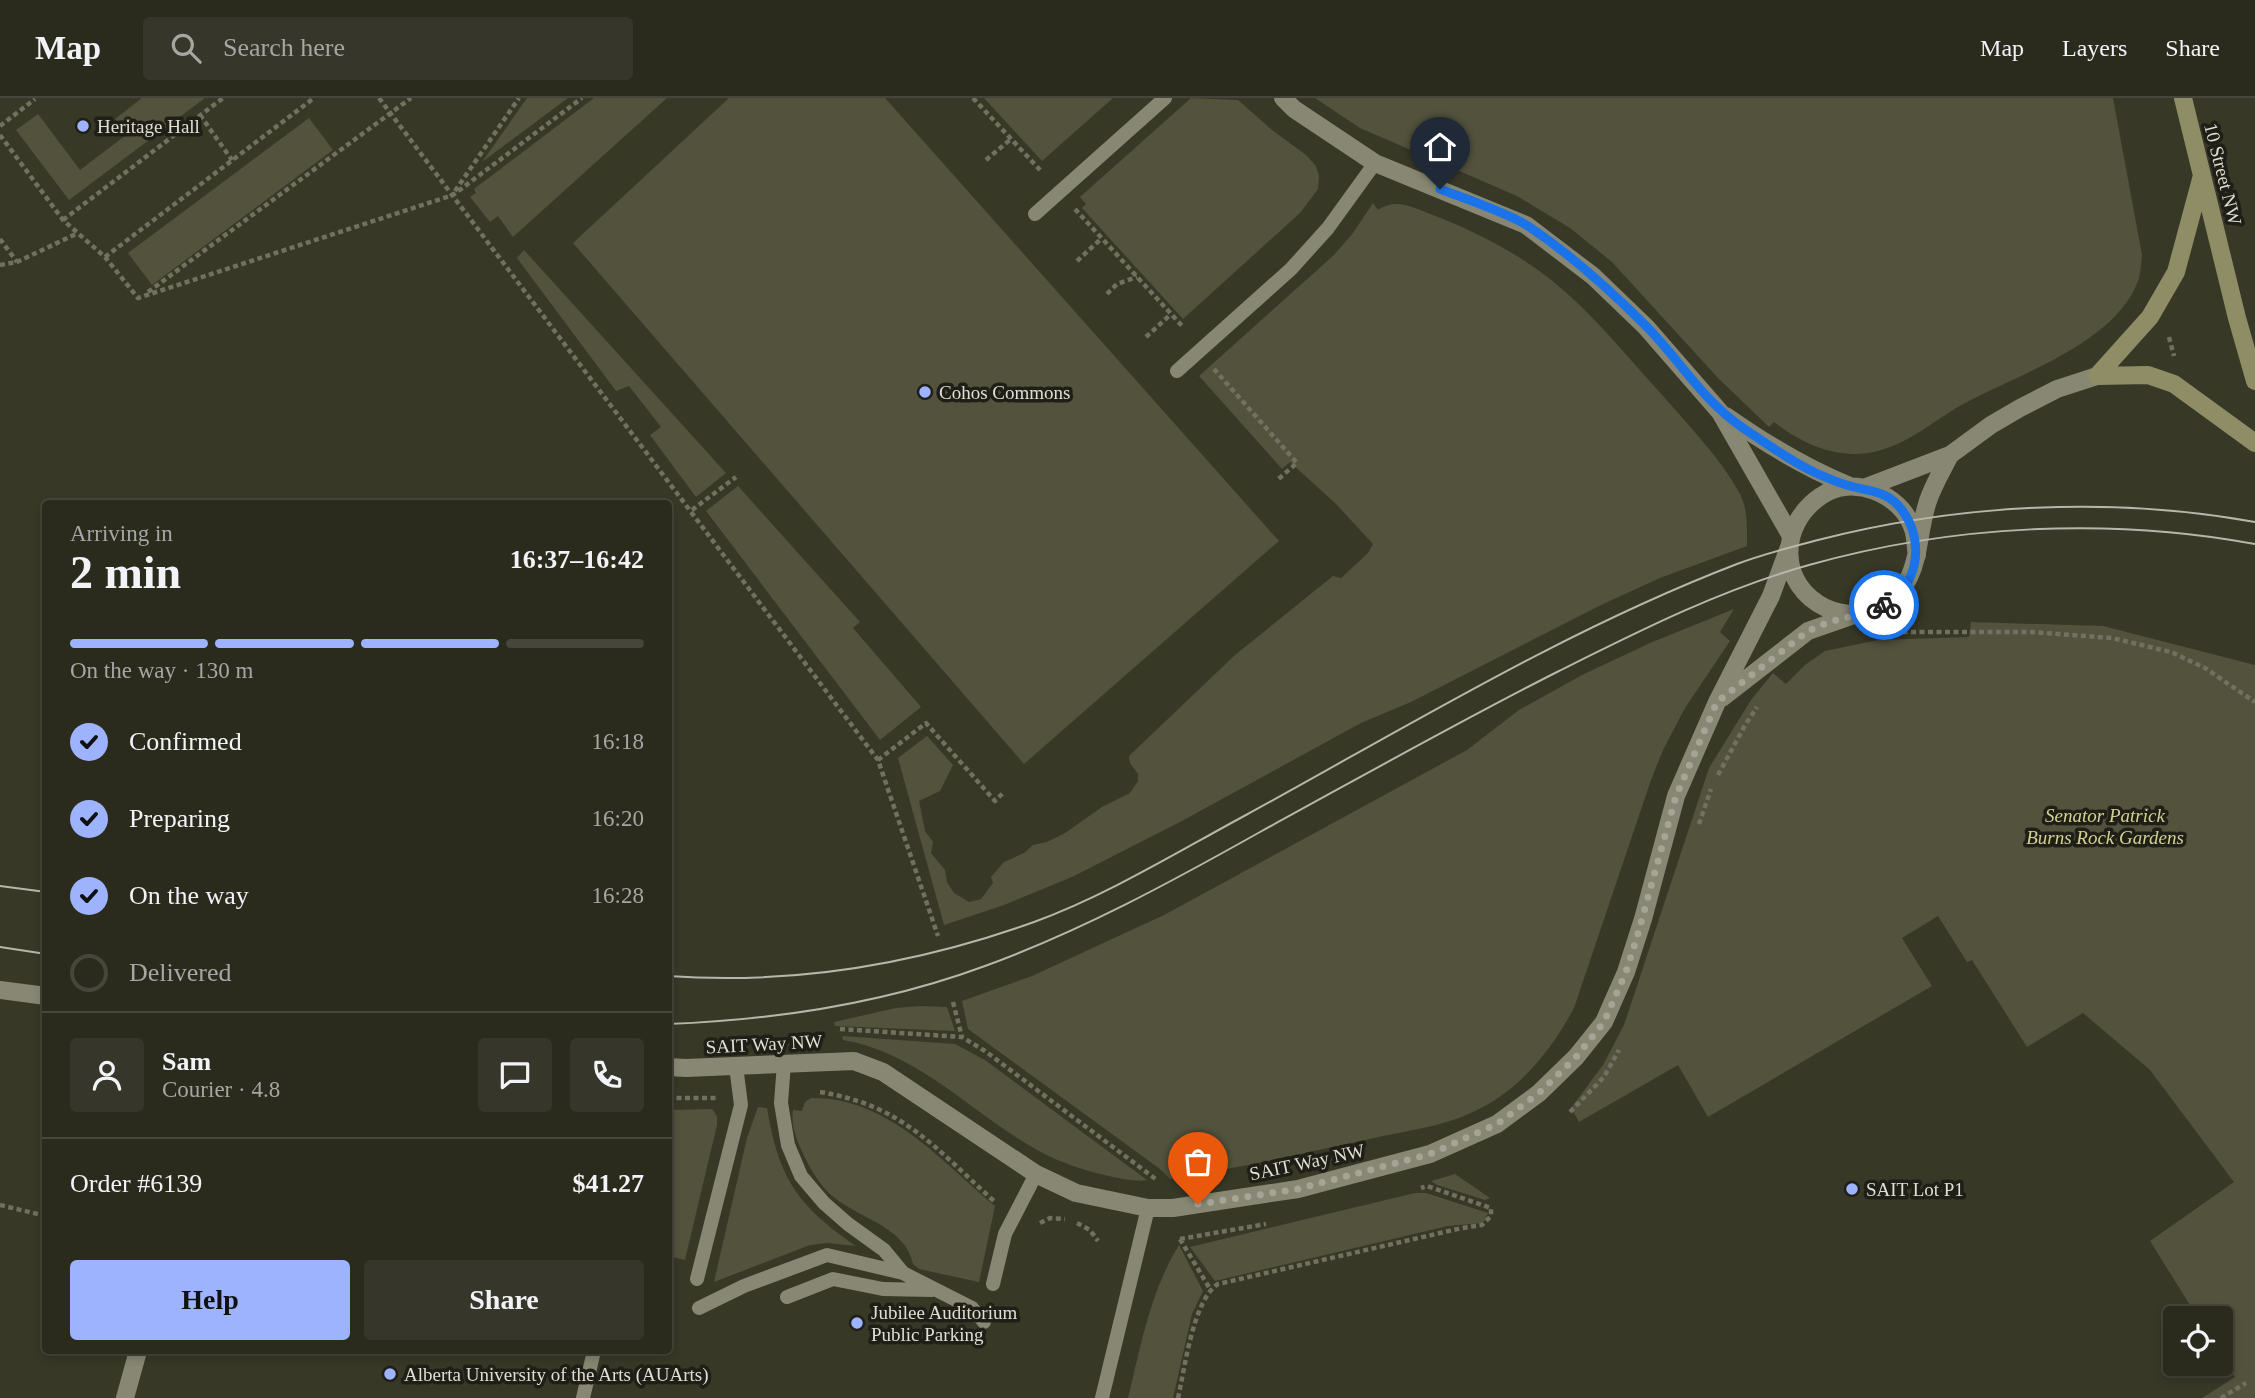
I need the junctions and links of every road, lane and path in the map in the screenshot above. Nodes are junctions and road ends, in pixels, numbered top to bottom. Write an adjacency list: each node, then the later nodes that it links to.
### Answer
1 (223, 98): 13 (path)
2 (314, 98): 17 (path)
3 (379, 98): 12 (path)
4 (411, 98): 12 (path)
5 (519, 98): 22 (path)
6 (583, 98): 22 (path)
7 (974, 98): 16 (path)
8 (1165, 98): 24 (lane)
9 (1283, 98): 19 (street)
10 (2183, 98): 21 (street, 10 Street NW)
11 (35, 99): 14 (path)
12 (391, 113): 22 (path); 35 (path)
13 (200, 115): 17 (path); 25 (path)
14 (0, 126)
15 (0, 135): 25 (path)
16 (1010, 139): 18 (path); 20 (path)
17 (232, 160): 29 (path)
18 (986, 160)
19 (1375, 163): 42 (lane); 45 (street)
20 (1041, 171)
21 (2202, 176): 43 (street); 44 (street, 10 Street NW)
22 (453, 195): 35 (path); 51 (path)
23 (1070, 203): 27 (path)
24 (1035, 214)
25 (63, 220): 26 (path)
26 (78, 233): 29 (path); 31 (path)
27 (1102, 238): 30 (path); 33 (path)
28 (0, 239): 31 (path)
29 (105, 257): 35 (path)
30 (1077, 261)
31 (17, 262): 32 (path)
32 (0, 265)
33 (1137, 277): 34 (path); 36 (path)
34 (1107, 294)
35 (138, 298)
36 (1171, 314): 37 (path); 39 (path)
37 (1183, 327)
38 (2167, 330): 40 (path)
39 (1146, 337)
40 (2176, 361)
41 (1209, 364): 49 (path)
42 (1177, 371)
43 (2097, 376): 46 (street); 47 (street)
44 (2255, 381)
45 (1720, 412): 50 (street); 52 (street)
46 (2255, 443)
47 (1950, 456): 50 (street); 53 (street)
48 (736, 477): 51 (path)
49 (1276, 481)
50 (1858, 487): 52 (street); 53 (street)
51 (692, 510): 58 (path)
52 (1790, 542): 54 (street); 56 (street, SAIT Way NW)
53 (1917, 555): 54 (street)
54 (1857, 614): 56 (street)
55 (1896, 632): 57 (path)
56 (1717, 702): 77 (street, SAIT Way NW)
57 (2255, 702)
58 (878, 760): 59 (path); 60 (path)
59 (1003, 793)
60 (938, 936)
61 (0, 990): 62 (street)
62 (42, 995)
63 (953, 1002): 65 (path)
64 (840, 1029): 65 (path)
65 (961, 1037): 73 (path)
66 (784, 1063): 67 (street, SAIT Way NW); 72 (street, SAIT Way NW); 82 (lane)
67 (736, 1066): 68 (street, SAIT Way NW); 83 (lane)
68 (672, 1067)
69 (815, 1091): 75 (path)
70 (672, 1098): 71 (path)
71 (722, 1099)
72 (1036, 1174): 77 (street, SAIT Way NW); 84 (lane)
73 (1157, 1181)
74 (1415, 1189): 85 (path)
75 (994, 1201)
76 (0, 1205): 78 (path)
77 (1148, 1208): 95 (lane)
78 (42, 1215)
79 (1276, 1222): 85 (path)
80 (1037, 1224): 81 (path)
81 (1098, 1241)
82 (902, 1273): 86 (lane); 88 (lane)
83 (697, 1279)
84 (993, 1284)
85 (1210, 1289): 96 (path)
86 (937, 1290): 87 (lane); 89 (lane)
87 (787, 1297)
88 (699, 1308)
89 (984, 1322)
90 (137, 1354): 93 (street)
91 (593, 1354): 94 (lane)
92 (2246, 1383): 97 (path)
93 (125, 1398)
94 (583, 1398)
95 (1102, 1398)
96 (1178, 1398)
97 (2221, 1398)

